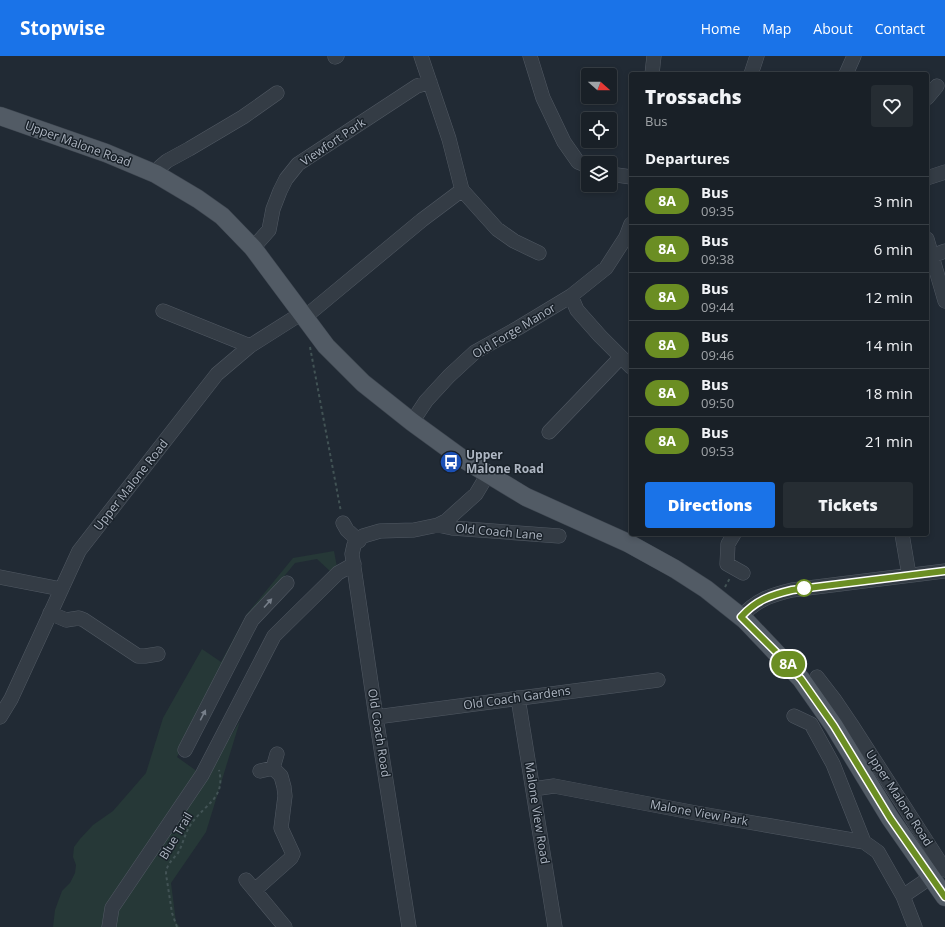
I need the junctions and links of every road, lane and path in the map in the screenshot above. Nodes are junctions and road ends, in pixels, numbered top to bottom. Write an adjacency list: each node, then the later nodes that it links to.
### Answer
1 (421, 56): 9 (street)
2 (530, 56): 14 (street)
3 (654, 56): 6 (street)
4 (757, 56): 7 (street)
5 (854, 56): 8 (street)
6 (652, 72)
7 (752, 72)
8 (847, 72)
9 (430, 82): 20 (street); 23 (street, Viewfort Park)
10 (937, 86): 12 (street)
11 (278, 93): 16 (street)
12 (929, 96)
13 (0, 116): 16 (main road, Upper Malone Road)
14 (581, 163)
15 (945, 172): 19 (street)
16 (156, 174): 23 (main road, Upper Malone Road)
17 (617, 175): 18 (street)
18 (629, 177)
19 (929, 177)
20 (462, 190): 24 (street); 29 (street)
21 (629, 229): 26 (street, Old Forge Manor)
22 (929, 242): 25 (street)
23 (253, 248): 29 (main road, Upper Malone Road)
24 (539, 253)
25 (938, 253): 27 (street)
26 (571, 296): 31 (street); 33 (street, Old Forge Manor)
27 (945, 301)
28 (163, 311): 30 (street)
29 (307, 320): 30 (street, Upper Malone Road); 33 (main road, Upper Malone Road); 36 (path)
30 (250, 346): 48 (street, Upper Malone Road)
31 (620, 358): 32 (street); 34 (street)
32 (629, 365)
33 (412, 422): 35 (main road, Upper Malone Road)
34 (549, 432)
35 (488, 474): 37 (street, Old Coach Lane); 49 (main road, Upper Malone Road)
36 (344, 522): 41 (street)
37 (438, 525): 38 (street, Old Coach Lane); 41 (street, Old Coach Lane)
38 (559, 536)
39 (733, 536): 43 (street)
40 (902, 536): 45 (street)
41 (359, 540): 42 (street, Old Coach Road)
42 (354, 564): 58 (street, Old Coach Road); 68 (street)
43 (738, 571): 49 (path)
44 (945, 571): 45 (street)
45 (908, 575): 51 (street)
46 (0, 577): 48 (street)
47 (288, 583): 60 (street, one-way to 47)
48 (61, 588): 50 (street, Upper Malone Road)
49 (719, 600): 51 (main road, Upper Malone Road)
50 (50, 613): 52 (street); 57 (street, Upper Malone Road)
51 (741, 617): 59 (main road, Upper Malone Road)
52 (158, 654)
53 (817, 677): 59 (street, Upper Malone Road)
54 (658, 680): 55 (street, Old Coach Gardens)
55 (518, 698): 58 (street, Old Coach Gardens); 63 (street, Malone View Road)
56 (794, 716): 64 (street, Malone View Park)
57 (0, 717)
58 (376, 717): 71 (street, Old Coach Road)
59 (846, 731): 65 (main road, Upper Malone Road)
60 (185, 750)
61 (277, 754): 70 (street)
62 (218, 767): 69 (path, Blue Trail)
63 (533, 789): 64 (street, Malone View Park); 72 (street, Malone View Road)
64 (864, 842): 66 (street, Malone View Park)
65 (938, 873): 66 (street); 67 (main road, Upper Malone Road)
66 (903, 896): 73 (street, Malone View Park)
67 (945, 896)
68 (109, 927)
69 (178, 927)
70 (285, 927)
71 (409, 927)
72 (555, 927)
73 (915, 927)

